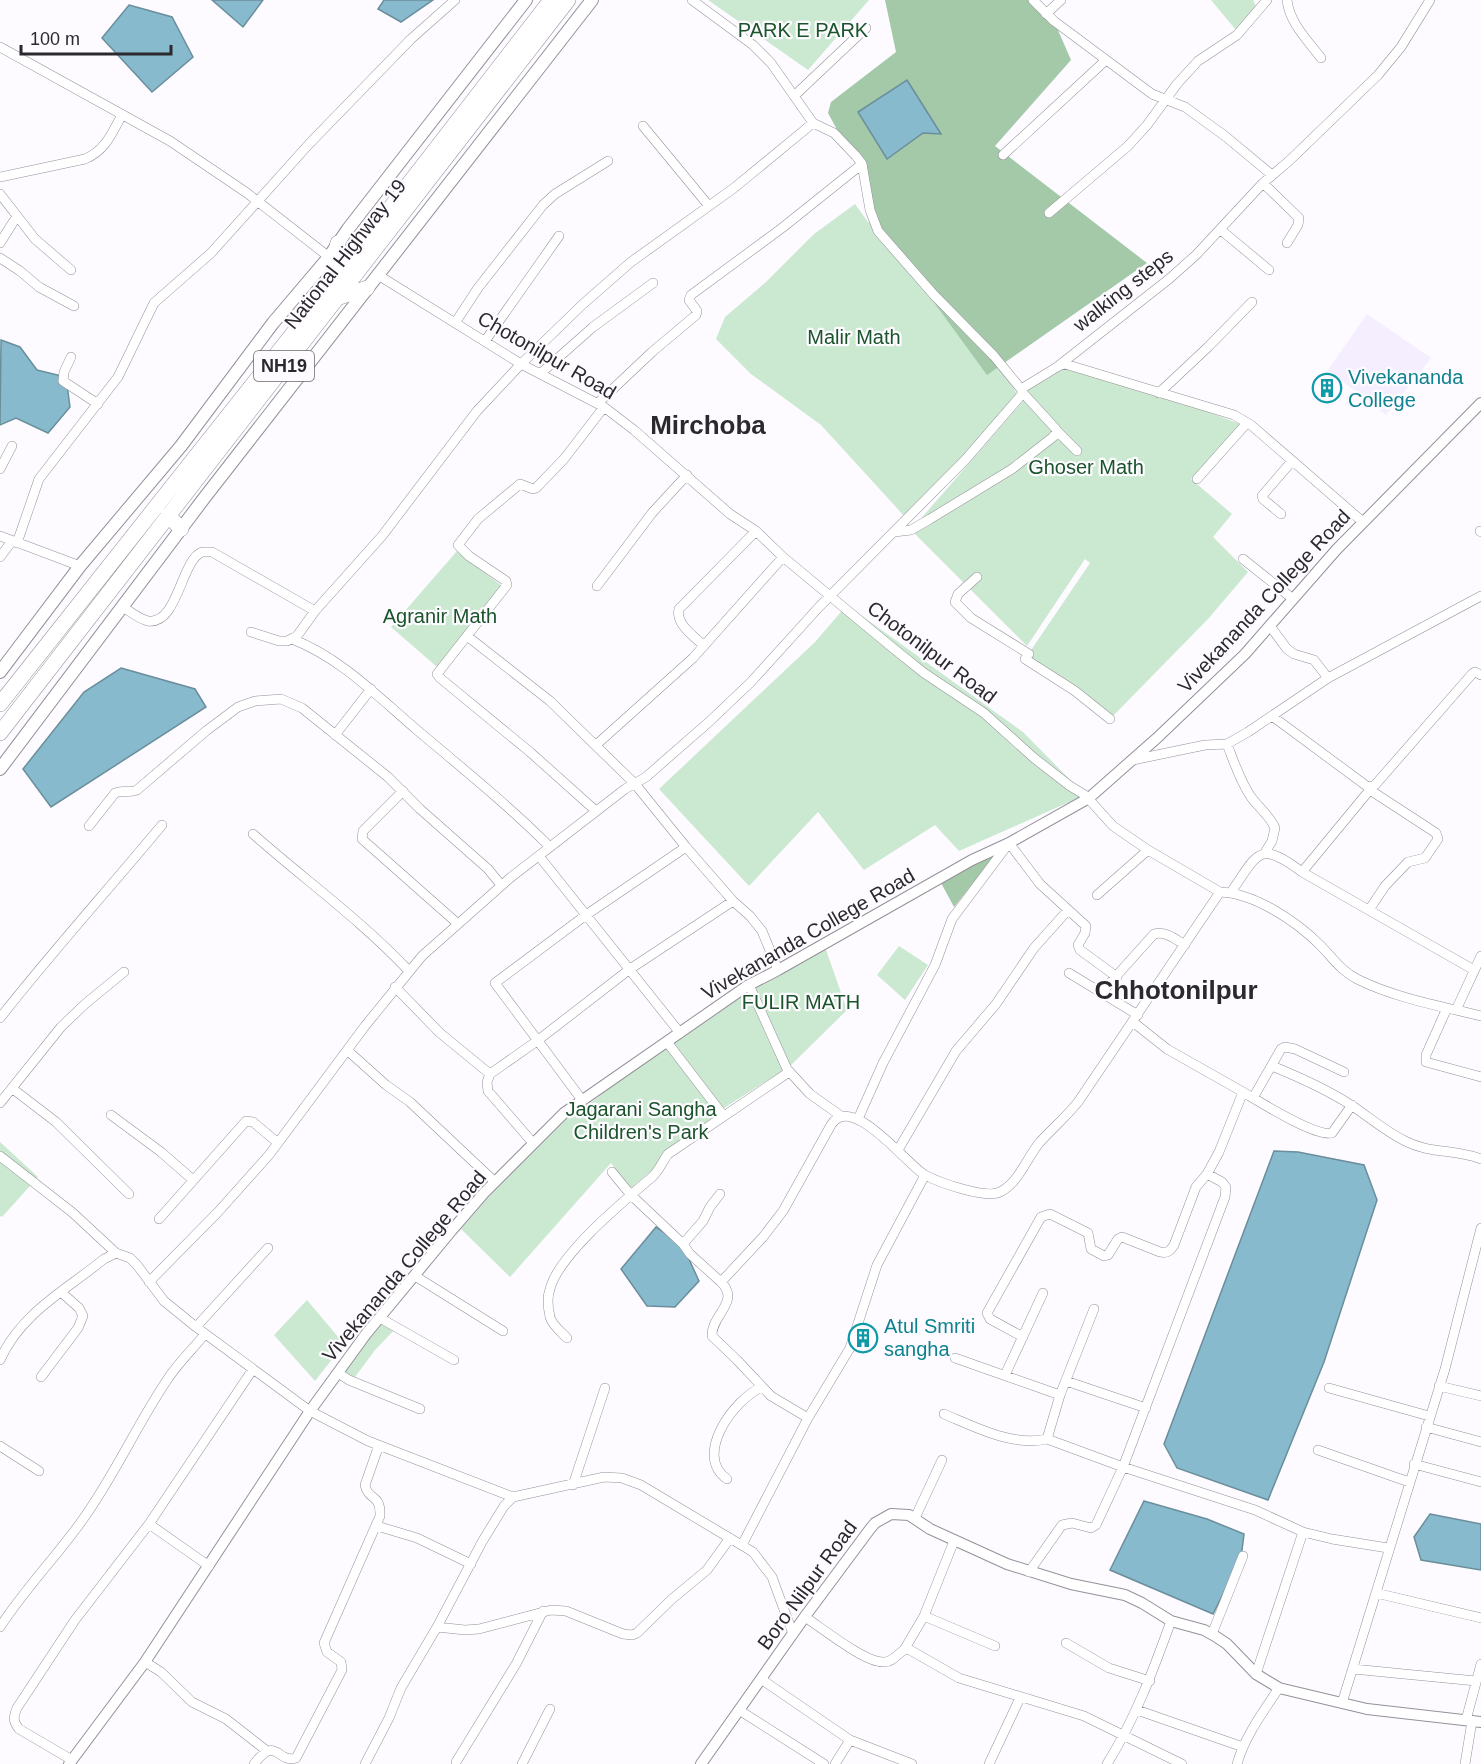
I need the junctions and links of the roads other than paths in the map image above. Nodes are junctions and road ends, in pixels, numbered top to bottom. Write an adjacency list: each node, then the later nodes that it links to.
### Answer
1 (455, 0): 29 (street)
2 (526, 0): 36 (main road)
3 (551, 0): 45 (highway, NH19)
4 (568, 0): 45 (highway, National Highway 19 / NH19)
5 (592, 0): 42 (main road)
6 (692, 0): 17 (street)
7 (1033, 0): 12 (street)
8 (1061, 0): 12 (street)
9 (1267, 0): 18 (street)
10 (1287, 0): 15 (street)
11 (1429, 0): 25 (street, walking steps)
12 (1046, 14): 16 (street)
13 (866, 28): 17 (street)
14 (0, 47): 19 (street)
15 (1321, 58)
16 (1106, 60): 18 (street); 22 (street)
17 (794, 96): 20 (street)
18 (1166, 101): 25 (street); 31 (street)
19 (122, 115): 26 (street); 29 (street)
20 (813, 123): 24 (street); 30 (street)
21 (643, 126): 30 (street)
22 (1003, 155)
23 (608, 161): 48 (street)
24 (862, 164): 54 (street); 58 (street)
25 (1272, 175): 27 (street, walking steps)
26 (0, 177)
27 (1263, 183): 33 (street, walking steps); 37 (street)
28 (0, 194): 32 (street)
29 (258, 200): 38 (street); 57 (street)
30 (709, 206): 51 (street)
31 (1049, 213)
32 (17, 216): 35 (street); 40 (street)
33 (1221, 230): 41 (street); 52 (street, walking steps)
34 (559, 237): 49 (street)
35 (0, 243)
36 (338, 243): 38 (main road); 45 (highway)
37 (1287, 243)
38 (329, 257): 78 (main road)
39 (0, 258): 47 (street)
40 (71, 270)
41 (1269, 270)
42 (378, 275): 44 (main road); 48 (street, Chotonilpur Road)
43 (653, 283): 53 (street)
44 (367, 288): 45 (highway); 70 (main road)
45 (332, 294): 68 (highway, National Highway 19 / NH19); 95 (highway, NH19)
46 (1251, 302): 55 (street)
47 (74, 306)
48 (455, 323): 49 (street, Chotonilpur Road)
49 (485, 341): 51 (street, Chotonilpur Road)
50 (71, 357): 57 (street)
51 (521, 364): 53 (street, Chotonilpur Road); 85 (street)
52 (1057, 367): 54 (street, walking steps); 55 (street)
53 (541, 373): 58 (street, Chotonilpur Road)
54 (1022, 391): 60 (street); 72 (street, walking steps)
55 (1159, 393): 59 (street)
56 (1481, 403): 69 (street, Vivekananda College Road)
57 (98, 404): 74 (street)
58 (601, 405): 65 (street, Chotonilpur Road); 88 (street)
59 (1247, 423): 63 (street); 66 (street)
60 (1057, 431): 62 (street); 72 (street)
61 (12, 446): 64 (street)
62 (1077, 451)
63 (1292, 461): 67 (street); 69 (street)
64 (0, 470)
65 (687, 475): 71 (street, Chotonilpur Road); 80 (street)
66 (1197, 479)
67 (1281, 514)
68 (168, 515): 70 (highway); 98 (highway, National Highway 19 / NH19)
69 (1363, 522): 83 (street, Vivekananda College Road)
70 (181, 529): 84 (main road)
71 (756, 531): 76 (street, Chotonilpur Road); 90 (street)
72 (894, 532): 81 (street, walking steps)
73 (0, 536): 74 (street)
74 (15, 542): 75 (street); 78 (street)
75 (0, 557)
76 (783, 557): 81 (street, Chotonilpur Road); 90 (street)
77 (1243, 559): 83 (street)
78 (80, 566): 91 (main road)
79 (977, 577): 97 (street)
80 (597, 586)
81 (830, 596): 104 (street, walking steps); 107 (street, Chotonilpur Road)
82 (1481, 596): 93 (street)
83 (1293, 599): 86 (street, Vivekananda College Road)
84 (123, 607): 85 (street); 103 (main road)
85 (315, 611): 89 (street)
86 (1270, 626): 93 (street); 102 (street, Vivekananda College Road)
87 (251, 632): 89 (street)
88 (467, 636): 101 (street); 108 (street)
89 (292, 639): 94 (street)
90 (704, 646): 101 (street)
91 (0, 672)
92 (1481, 675): 105 (street)
93 (1328, 678): 96 (street)
94 (371, 689): 99 (street); 113 (street)
95 (0, 704)
96 (1272, 716): 100 (street); 105 (street)
97 (1110, 719)
98 (0, 733)
99 (335, 735): 106 (street); 110 (street)
100 (1227, 744): 102 (street); 116 (street)
101 (596, 745): 104 (street)
102 (1131, 761): 107 (street, Vivekananda College Road)
103 (0, 769)
104 (635, 784): 108 (street, walking steps); 114 (street)
105 (1372, 787): 118 (street); 125 (street)
106 (403, 791): 119 (street); 127 (street)
107 (1089, 798): 112 (street, Vivekananda College Road); 115 (street, Chotonilpur Road)
108 (596, 812): 113 (street, walking steps)
109 (162, 825): 142 (street)
110 (89, 826)
111 (253, 834): 133 (street)
112 (1009, 843): 124 (street); 131 (street, Vivekananda College Road); 162 (street)
113 (550, 847): 117 (street, walking steps)
114 (686, 847): 123 (street); 126 (street)
115 (1148, 850): 120 (street, Chotonilpur Road); 122 (street)
116 (1264, 854): 118 (street); 121 (street)
117 (539, 855): 119 (street, walking steps); 126 (street)
118 (1302, 872): 125 (street)
119 (501, 885): 127 (street, walking steps)
120 (1220, 892): 121 (street); 128 (street)
121 (1231, 892): 140 (street)
122 (1097, 896)
123 (733, 901): 130 (street); 131 (street)
124 (1068, 910): 136 (street); 165 (street)
125 (1369, 910): 132 (street)
126 (586, 915): 130 (street); 145 (street)
127 (457, 923): 133 (street, walking steps)
128 (1185, 945): 136 (street); 143 (street)
129 (1481, 956): 132 (street)
130 (630, 969): 144 (street); 145 (street)
131 (778, 970): 137 (street, Vivekananda College Road)
132 (1474, 970): 140 (street)
133 (409, 971): 138 (street, walking steps)
134 (124, 972): 153 (street)
135 (1070, 973): 139 (street)
136 (1117, 977): 139 (street)
137 (748, 985): 144 (street, Vivekananda College Road); 149 (street)
138 (395, 987): 147 (street, walking steps); 151 (street)
139 (1101, 993): 143 (street)
140 (1452, 1009): 141 (street); 152 (street)
141 (1481, 1016)
142 (0, 1018)
143 (1135, 1018): 154 (street); 170 (street)
144 (680, 1033): 146 (street, Vivekananda College Road)
145 (537, 1041): 151 (street); 156 (street)
146 (667, 1041): 156 (street, Vivekananda College Road); 160 (street)
147 (347, 1050): 163 (street, walking steps); 172 (street)
148 (1272, 1066): 150 (street); 155 (street); 158 (street)
149 (789, 1072): 160 (street); 161 (street)
150 (1344, 1072)
151 (490, 1074): 164 (street)
152 (1481, 1077)
153 (13, 1089): 157 (street); 173 (street)
154 (1243, 1092): 155 (street); 169 (street)
155 (1253, 1098): 158 (street)
156 (582, 1100): 164 (street, Vivekananda College Road)
157 (0, 1103)
158 (1352, 1105): 167 (street)
159 (111, 1115): 171 (street)
160 (723, 1115): 174 (street)
161 (841, 1116): 162 (street); 183 (street)
162 (858, 1119): 165 (street)
163 (278, 1143): 171 (street); 182 (street, walking steps)
164 (533, 1143): 172 (street, Vivekananda College Road)
165 (898, 1150): 170 (street)
166 (0, 1156): 180 (street)
167 (1481, 1159)
168 (612, 1172): 174 (street)
169 (1207, 1174): 191 (street); 207 (street)
170 (925, 1175): 212 (street)
171 (193, 1180): 176 (street)
172 (495, 1182): 181 (street, Vivekananda College Road)
173 (129, 1194)
174 (630, 1194): 178 (street); 192 (street)
175 (720, 1194): 178 (street)
176 (159, 1219)
177 (1481, 1228): 201 (street)
178 (683, 1244): 183 (street)
179 (267, 1248): 188 (street)
180 (116, 1253): 182 (street); 184 (street)
181 (415, 1276): 187 (street, Vivekananda College Road); 189 (street)
182 (148, 1282): 188 (street)
183 (721, 1282): 202 (street)
184 (61, 1292): 194 (street); 199 (street)
185 (1043, 1293): 191 (street)
186 (1094, 1308): 200 (street)
187 (380, 1318): 195 (street); 197 (street, Vivekananda College Road)
188 (196, 1327): 190 (street)
189 (503, 1331)
190 (205, 1334): 196 (street); 247 (street)
191 (1023, 1337): 198 (street)
192 (567, 1338)
193 (955, 1358): 198 (street)
194 (0, 1359)
195 (454, 1360)
196 (253, 1370): 209 (street); 229 (street)
197 (338, 1373): 208 (street); 209 (street, Vivekananda College Road)
198 (1005, 1375): 205 (street)
199 (41, 1377)
200 (1066, 1381): 205 (street); 207 (street)
201 (1439, 1386): 206 (street); 211 (street)
202 (762, 1387): 212 (street); 223 (street)
203 (605, 1388): 226 (street)
204 (1329, 1388): 211 (street)
205 (1060, 1395): 214 (street)
206 (1481, 1396)
207 (1146, 1408): 221 (street)
208 (420, 1409)
209 (310, 1411): 216 (street); 238 (street, Vivekananda College Road)
210 (944, 1414): 214 (street)
211 (1430, 1416): 213 (street)
212 (808, 1418): 234 (street)
213 (1426, 1427): 215 (street); 220 (street)
214 (1047, 1439): 221 (street)
215 (1481, 1442)
216 (379, 1445): 227 (street); 230 (street)
217 (0, 1446): 222 (street)
218 (1318, 1450): 224 (street)
219 (942, 1460): 228 (street)
220 (1414, 1464): 224 (street); 225 (street)
221 (1123, 1467): 231 (street); 239 (street)
222 (39, 1471)
223 (727, 1479)
224 (1409, 1482): 235 (street)
225 (1481, 1482)
226 (573, 1485): 227 (street); 232 (street)
227 (513, 1497): 237 (street)
228 (915, 1518): 233 (street, Boro Nilpur Road); 243 (street, Boro Nilpur Road)
229 (149, 1524): 238 (street); 271 (street)
230 (377, 1526): 237 (street); 270 (street)
231 (1303, 1532): 235 (street); 256 (street)
232 (730, 1538): 234 (street); 241 (street)
233 (954, 1541): 239 (street, Boro Nilpur Road); 242 (street)
234 (742, 1545): 248 (street)
235 (1388, 1548): 240 (street)
236 (1243, 1556): 249 (street)
237 (471, 1563): 246 (street)
238 (209, 1566): 253 (street, Vivekananda College Road)
239 (1029, 1572): 245 (street, Boro Nilpur Road)
240 (1376, 1593): 244 (street); 255 (street)
241 (543, 1611): 246 (street); 272 (street)
242 (924, 1616): 251 (street); 252 (street)
243 (805, 1617): 248 (street, Boro Nilpur Road); 252 (street)
244 (1481, 1618)
245 (1171, 1622): 249 (street, Boro Nilpur Road); 258 (street)
246 (437, 1627): 274 (street)
247 (0, 1628)
248 (793, 1634): 257 (street, Boro Nilpur Road)
249 (1212, 1634): 256 (street, Boro Nilpur Road)
250 (1066, 1643): 258 (street)
251 (995, 1646)
252 (904, 1650): 261 (street)
253 (145, 1662): 270 (street); 271 (street, Vivekananda College Road)
254 (1481, 1664): 259 (street)
255 (1353, 1669): 259 (street); 262 (street)
256 (1256, 1674): 260 (street, Boro Nilpur Road)
257 (761, 1679): 264 (street, Boro Nilpur Road); 268 (street)
258 (1150, 1681): 265 (street)
259 (1476, 1681): 266 (street)
260 (1279, 1688): 262 (street, Boro Nilpur Road); 269 (street)
261 (1020, 1698): 267 (street); 280 (street)
262 (1342, 1703): 266 (street, Boro Nilpur Road)
263 (550, 1709): 275 (street)
264 (739, 1710): 276 (street, Boro Nilpur Road); 277 (street)
265 (1137, 1710): 267 (street); 269 (street)
266 (1473, 1721): 284 (street)
267 (1123, 1736): 281 (street); 282 (street)
268 (850, 1740): 278 (street); 279 (street)
269 (1243, 1748): 283 (street)
270 (267, 1751): 273 (street)
271 (71, 1762)
272 (456, 1762)
273 (254, 1764)
274 (365, 1764)
275 (522, 1764)
276 (701, 1764)
277 (824, 1764)
278 (835, 1764)
279 (912, 1764)
280 (989, 1764)
281 (1107, 1764)
282 (1182, 1764)
283 (1237, 1764)
284 (1465, 1764)

